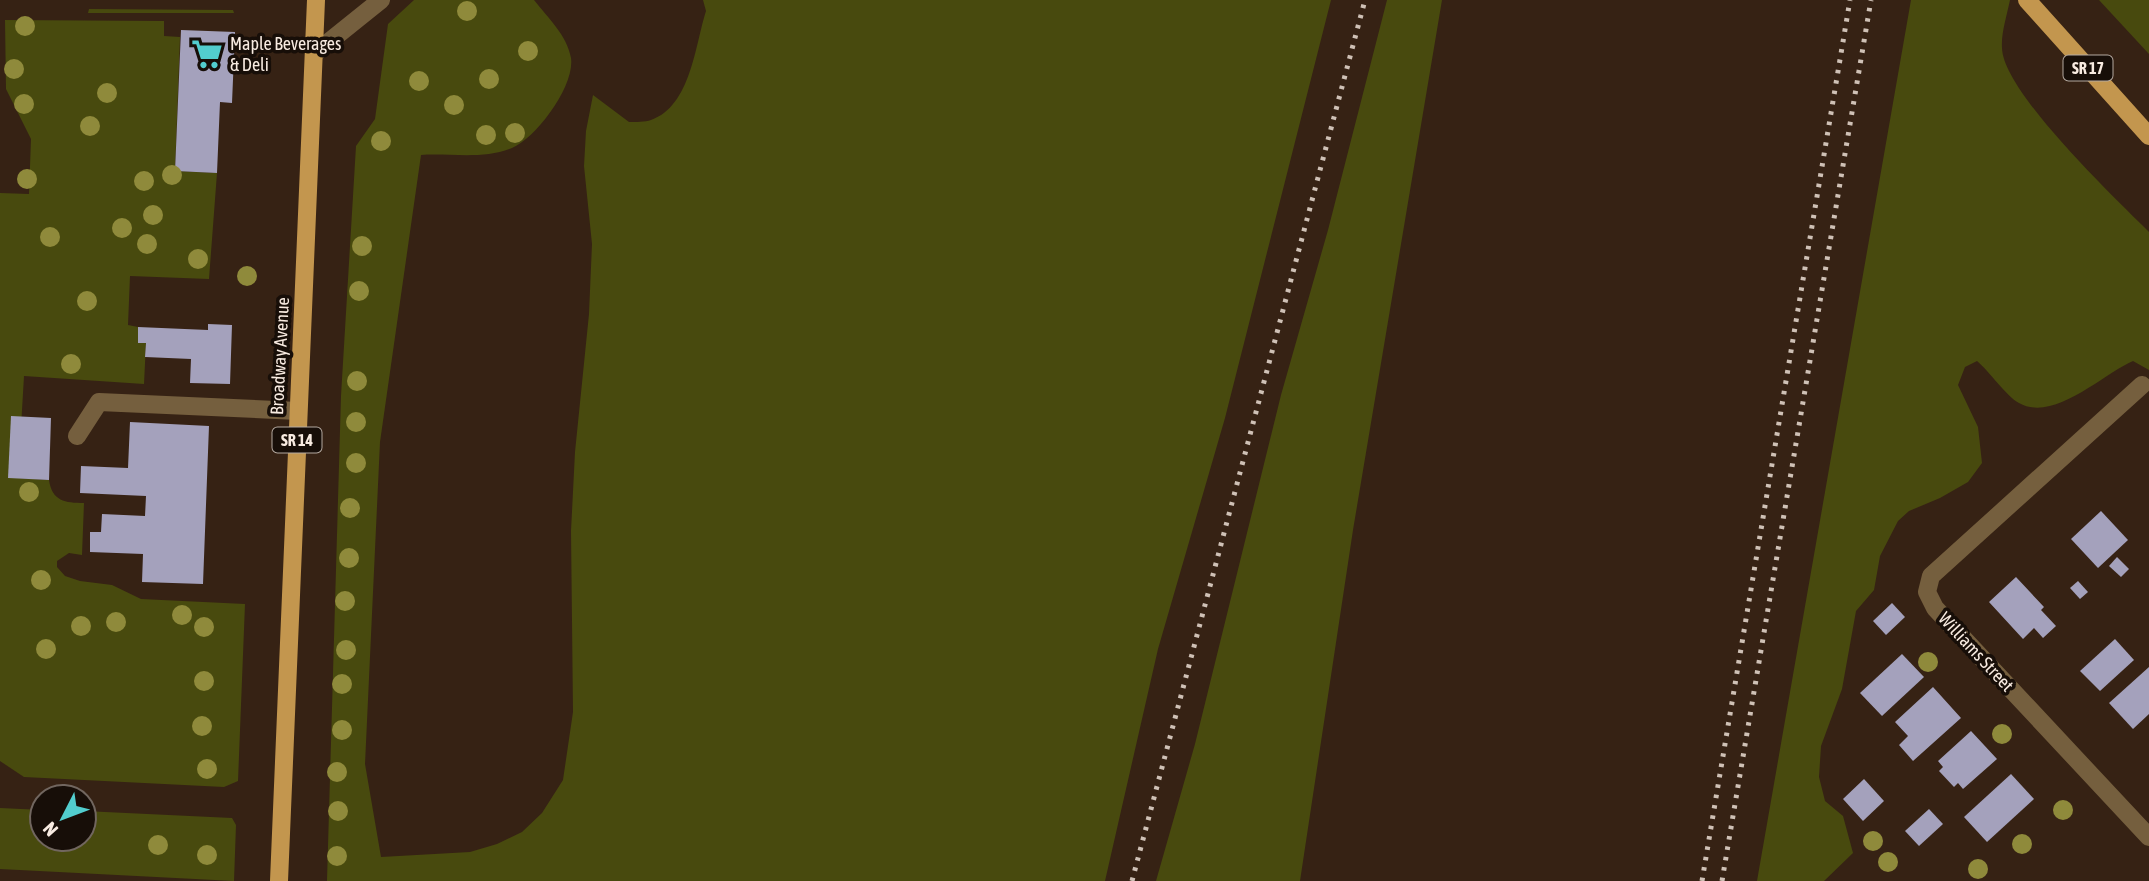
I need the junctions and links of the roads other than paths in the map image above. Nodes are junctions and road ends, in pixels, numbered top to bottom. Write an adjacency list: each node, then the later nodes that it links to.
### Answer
1 (316, 0): 4 (main road, Broadway Avenue / SR 14)
2 (380, 0): 4 (street)
3 (2027, 0): 5 (main road, SR 17)
4 (315, 53): 7 (main road, Broadway Avenue / SR 14)
5 (2149, 135)
6 (2142, 385): 9 (street, Williams Street)
7 (298, 411): 8 (street); 10 (main road, Broadway Avenue / SR 14)
8 (77, 436)
9 (2149, 836)
10 (279, 881)

